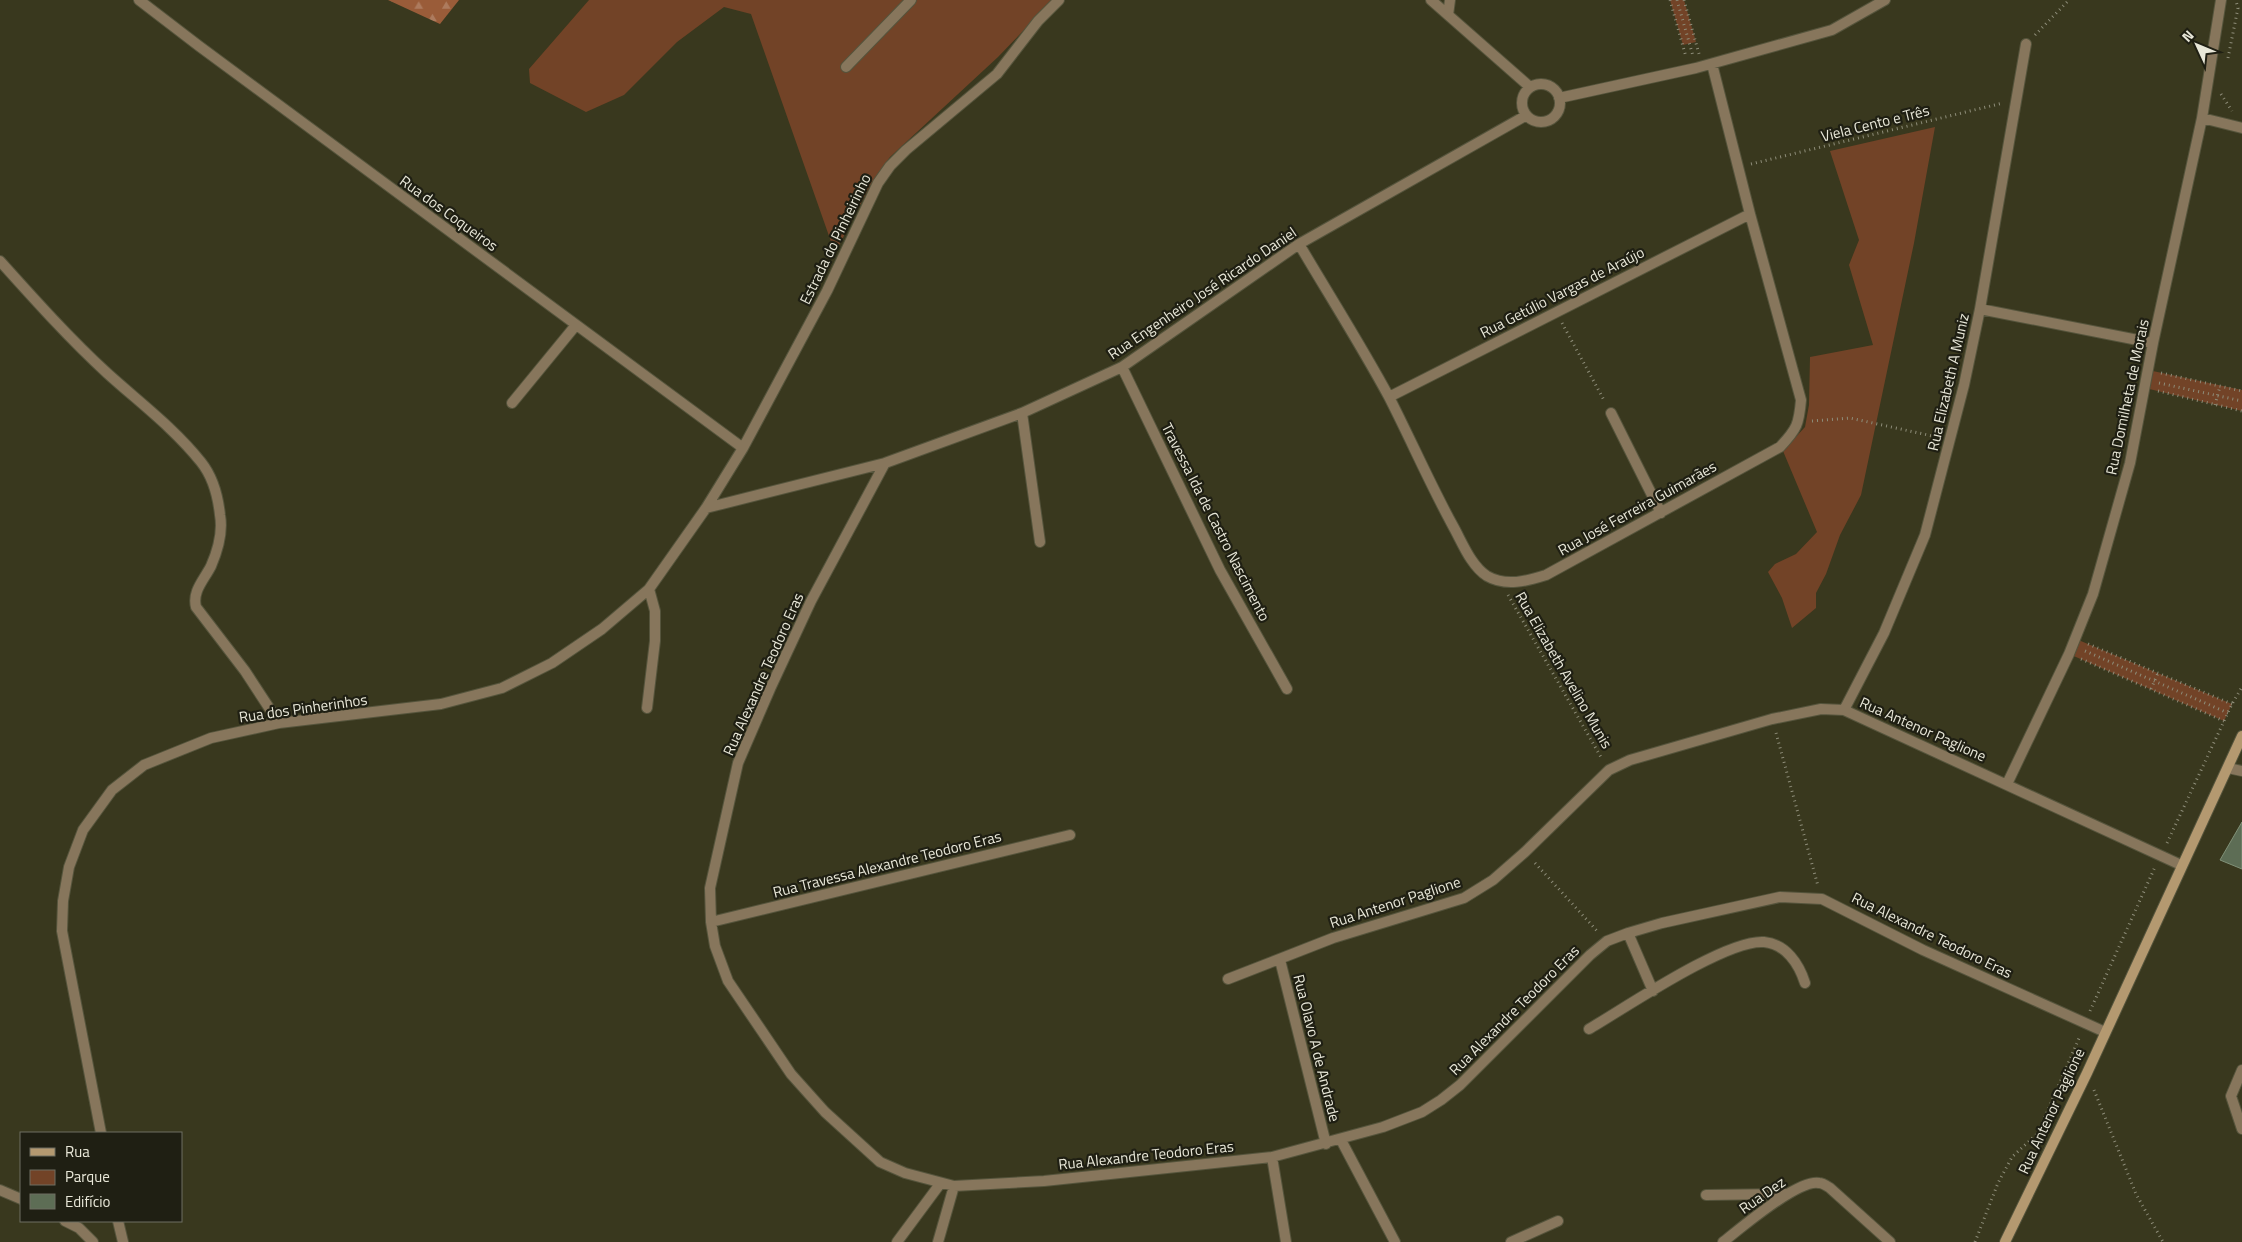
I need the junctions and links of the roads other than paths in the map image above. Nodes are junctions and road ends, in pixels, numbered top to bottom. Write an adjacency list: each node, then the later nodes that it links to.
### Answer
1 (139, 0): 21 (street, Rua dos Coqueiros)
2 (911, 0): 10 (street)
3 (1059, 0): 28 (street, Estrada do Pinheirinho)
4 (1431, 0): 8 (street)
5 (1450, 0): 8 (street)
6 (1885, 0): 11 (street)
7 (2221, 0): 15 (street, Rua Domilheta de Morais)
8 (1448, 15): 12 (street)
9 (2026, 44): 20 (street, Rua Elizabeth A Muniz)
10 (846, 67)
11 (1700, 67): 13 (street); 17 (street)
12 (1530, 87): 13 (street); 14 (street)
13 (1559, 98): 14 (street)
14 (1525, 116): 18 (street, Rua Engenheiro José Ricardo Daniel)
15 (2202, 118): 16 (street); 22 (street, Rua Domilheta de Morais)
16 (2242, 128)
17 (1750, 214): 24 (street, Rua Getúlio Vargas de Araújo); 31 (street, Rua José Ferreira Guimarães)
18 (1299, 244): 23 (street, Rua Engenheiro José Ricardo Daniel); 24 (street)
19 (0, 261): 37 (street)
20 (1980, 309): 22 (street); 36 (street, Rua Elizabeth A Muniz)
21 (576, 325): 25 (street); 28 (street, Rua dos Coqueiros)
22 (2153, 343): 41 (street, Rua Domilheta de Morais)
23 (1122, 367): 26 (street, Rua Engenheiro José Ricardo Daniel); 34 (street, Travessa Ida de Castro Nascimento)
24 (1389, 397): 31 (street, Rua José Ferreira Guimarães)
25 (512, 404)
26 (1022, 413): 29 (street, Rua Engenheiro José Ricardo Daniel); 32 (street)
27 (1611, 413): 31 (street)
28 (743, 448): 30 (street, Estrada do Pinheirinho)
29 (885, 463): 30 (street, Rua Engenheiro José Ricardo Daniel); 44 (street, Rua Alexandre Teodoro Eras)
30 (706, 508): 33 (street, Rua dos Pinherinhos)
31 (1661, 513)
32 (1040, 542)
33 (649, 589): 35 (street); 37 (street, Rua dos Pinherinhos)
34 (1286, 689)
35 (648, 708)
36 (1844, 710): 41 (street, Rua Antenor Paglione); 46 (street, Rua Antenor Paglione)
37 (279, 723): 54 (street, Rua dos Pinherinhos)
38 (2242, 736): 39 (main road)
39 (2228, 768): 40 (street); 43 (main road)
40 (2242, 771)
41 (2007, 784): 43 (street, Rua Antenor Paglione)
42 (1070, 835): 44 (street, Rua Travessa Alexandre Teodoro Eras)
43 (2181, 865): 51 (main road, Rua Antenor Paglione)
44 (711, 922): 58 (street, Rua Alexandre Teodoro Eras)
45 (1628, 933): 49 (street); 51 (street, Rua Alexandre Teodoro Eras); 55 (street, Rua Alexandre Teodoro Eras)
46 (1280, 960): 47 (street, Rua Antenor Paglione); 56 (street, Rua Olavo A de Andrade)
47 (1228, 978)
48 (1805, 983): 49 (street)
49 (1653, 991): 50 (street)
50 (1589, 1029)
51 (2105, 1032): 76 (main road, Rua Antenor Paglione)
52 (2242, 1070): 53 (street)
53 (2242, 1129)
54 (100, 1132)
55 (1341, 1140): 56 (street, Rua Alexandre Teodoro Eras); 72 (street)
56 (1326, 1144): 57 (street, Rua Alexandre Teodoro Eras)
57 (1272, 1157): 59 (street, Rua Alexandre Teodoro Eras); 71 (street)
58 (940, 1184): 59 (street, Rua Alexandre Teodoro Eras); 69 (street)
59 (954, 1186): 70 (street)
60 (0, 1190): 63 (street)
61 (1788, 1194): 62 (street); 74 (street, Rua Dez); 75 (street, Rua Dez)
62 (1706, 1195)
63 (20, 1199)
64 (1558, 1221): 73 (street)
65 (68, 1222): 67 (street)
66 (118, 1222): 68 (street)
67 (93, 1242)
68 (122, 1242)
69 (897, 1242)
70 (938, 1242)
71 (1286, 1242)
72 (1395, 1242)
73 (1511, 1242)
74 (1723, 1242)
75 (1890, 1242)
76 (2005, 1242)

